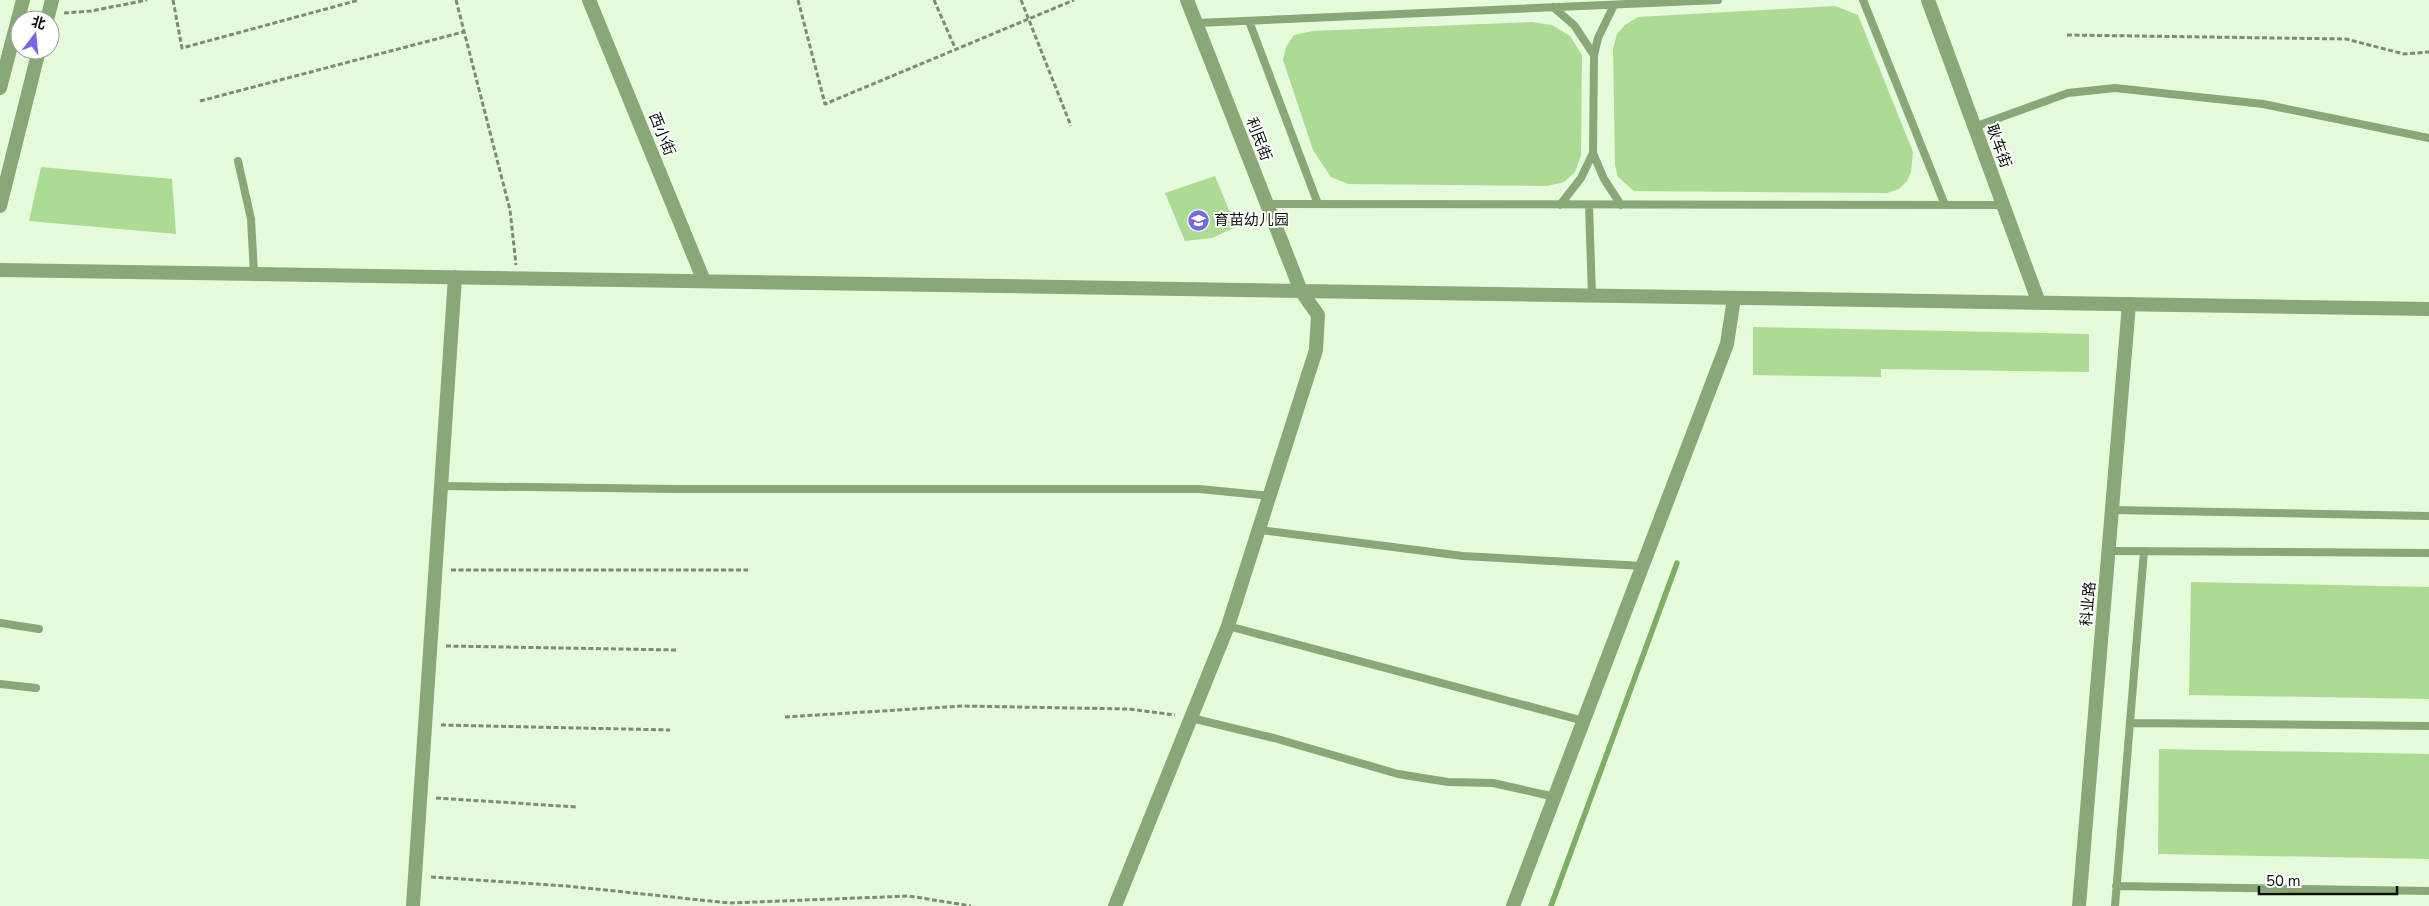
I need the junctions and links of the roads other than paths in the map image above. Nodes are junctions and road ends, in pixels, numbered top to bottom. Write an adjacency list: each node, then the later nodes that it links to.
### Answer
1 (23, 0): 13 (street)
2 (589, 0): 29 (street, 西小街)
3 (1187, 0): 10 (street, 利民街)
4 (1718, 0): 7 (lane)
5 (1863, 0): 23 (lane)
6 (1928, 0): 14 (street, 耿车街)
7 (1614, 5): 8 (lane); 11 (lane)
8 (1553, 7): 9 (lane); 11 (lane)
9 (1249, 21): 10 (lane); 19 (lane)
10 (1197, 23): 18 (street, 利民街)
11 (1594, 55): 16 (lane)
12 (36, 60): 25 (street)
13 (0, 88)
14 (1974, 127): 15 (lane); 24 (street, 耿车街)
15 (2429, 138)
16 (1593, 154): 20 (lane); 22 (lane)
17 (238, 161): 27 (lane)
18 (1267, 204): 19 (lane); 30 (street, 利民街)
19 (1318, 204): 20 (lane)
20 (1560, 205): 21 (lane)
21 (1589, 205): 22 (lane); 31 (lane)
22 (1621, 205): 23 (lane)
23 (1944, 205): 24 (lane)
24 (2003, 205): 33 (street, 耿车街)
25 (0, 206)
26 (0, 270): 27 (street)
27 (254, 274): 28 (street)
28 (454, 277): 29 (street); 36 (street)
29 (704, 281): 30 (street)
30 (1301, 291): 31 (street); 37 (street, 利民街)
31 (1592, 296): 32 (street)
32 (1734, 298): 33 (street); 44 (street)
33 (2039, 303): 34 (street)
34 (2129, 304): 35 (street); 38 (street, 科业路)
35 (2429, 309)
36 (441, 486): 37 (lane); 57 (street)
37 (1271, 496): 40 (street, 利民街)
38 (2112, 510): 39 (lane); 41 (street, 科业路)
39 (2429, 516)
40 (1260, 530): 44 (lane); 46 (street, 利民街)
41 (2108, 551): 42 (lane); 60 (street, 科业路)
42 (2144, 551): 43 (lane); 52 (lane)
43 (2429, 553)
44 (1643, 566): 51 (street)
45 (0, 623): 47 (lane)
46 (1228, 626): 50 (street, 利民街); 51 (lane)
47 (39, 629)
48 (0, 684): 49 (lane)
49 (36, 688)
50 (1191, 718): 54 (lane); 58 (street, 利民街)
51 (1584, 721): 54 (street)
52 (2130, 723): 53 (lane); 55 (lane)
53 (2429, 726)
54 (1555, 797): 59 (street)
55 (2116, 886): 56 (lane); 61 (lane)
56 (2429, 891)
57 (413, 906)
58 (1115, 906)
59 (1513, 906)
60 (2080, 906)
61 (2115, 906)

